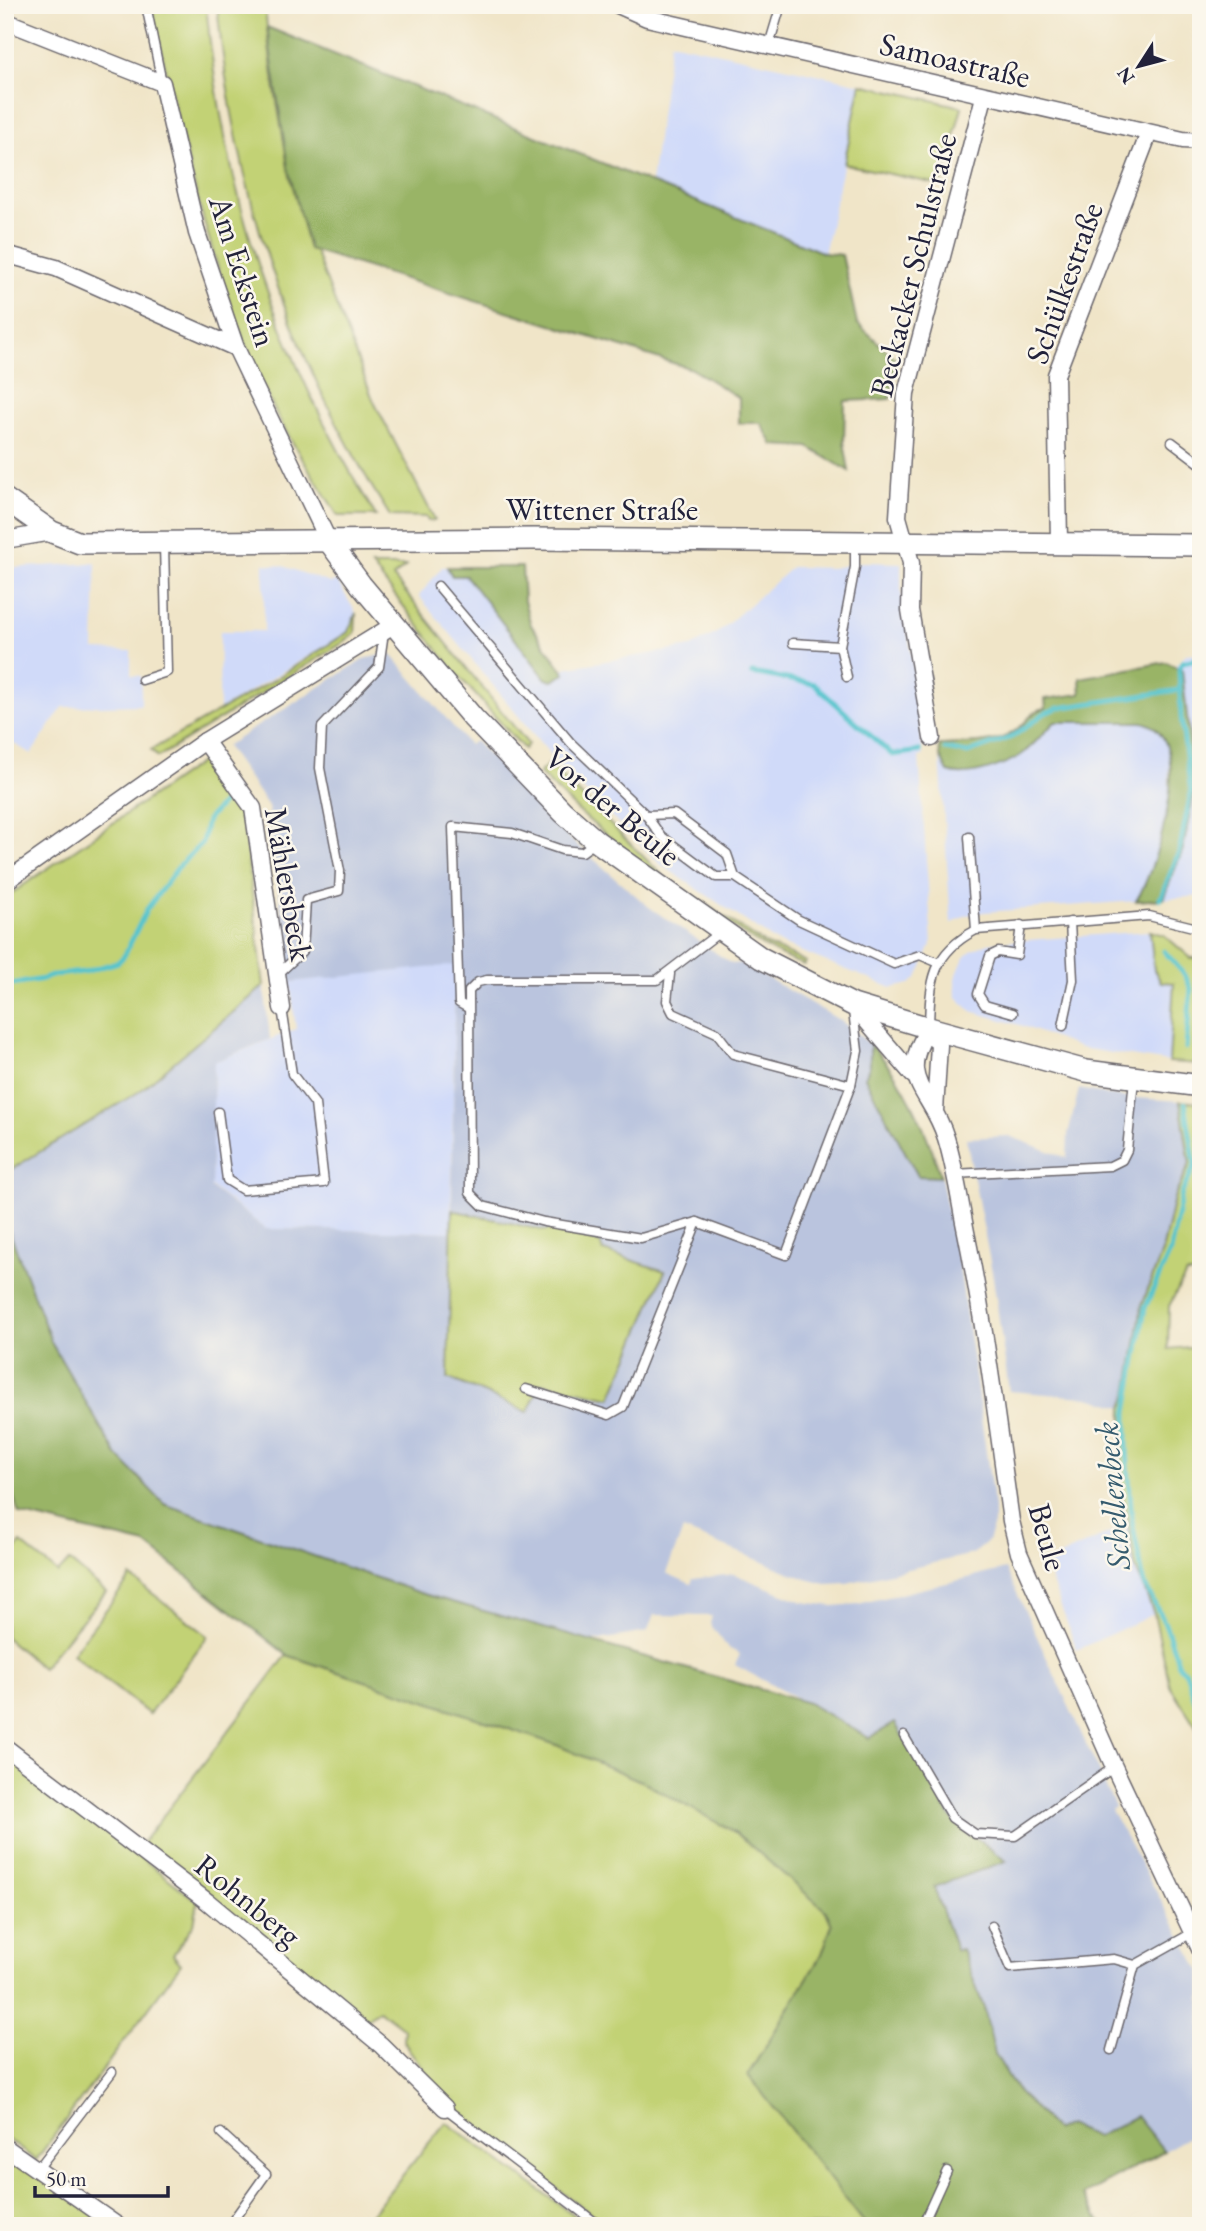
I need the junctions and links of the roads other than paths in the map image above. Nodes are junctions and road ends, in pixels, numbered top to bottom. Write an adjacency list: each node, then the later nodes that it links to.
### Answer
1 (146, 5): 6 (lane, Am Eckstein)
2 (618, 5): 5 (street, Samoastraße)
3 (781, 5): 5 (lane)
4 (5, 21): 6 (street)
5 (769, 45): 7 (street, Samoastraße)
6 (162, 83): 11 (street, Am Eckstein)
7 (984, 97): 8 (street, Samoastraße); 21 (street, Beckacker Schulstraße)
8 (1149, 133): 9 (street, Samoastraße); 19 (street, Schülkestraße)
9 (1201, 141)
10 (5, 254): 11 (street)
11 (236, 348): 17 (street, Am Eckstein)
12 (1172, 442): 13 (lane)
13 (1201, 464)
14 (5, 499): 15 (main road)
15 (52, 532): 16 (street, Wittener Straße); 18 (main road, Wittener Straße)
16 (5, 540)
17 (328, 540): 18 (main road, Wittener Straße); 20 (main road, Wittener Straße); 24 (main road, Vor der Beule)
18 (164, 541): 28 (lane)
19 (1059, 541): 21 (main road, Wittener Straße); 22 (main road, Wittener Straße)
20 (855, 543): 21 (main road, Wittener Straße); 26 (lane)
21 (905, 543): 29 (street, Beckacker Schulstraße)
22 (1201, 545)
23 (438, 586): 31 (lane)
24 (389, 628): 30 (street); 33 (main road, Vor der Beule); 43 (lane)
25 (793, 643): 26 (lane)
26 (841, 646): 27 (lane)
27 (847, 677)
28 (142, 680)
29 (932, 738)
30 (205, 741): 35 (street); 43 (street, Mählersbeck)
31 (646, 814): 34 (lane); 34 (lane)
32 (969, 837): 39 (lane)
33 (596, 841): 40 (main road, Vor der Beule); 46 (lane)
34 (735, 877): 41 (lane)
35 (5, 881)
36 (1070, 922): 37 (lane); 38 (lane); 48 (lane)
37 (1021, 925): 39 (lane); 47 (lane)
38 (1200, 927)
39 (975, 930): 41 (lane)
40 (720, 932): 42 (lane); 44 (main road, Vor der Beule)
41 (939, 963): 49 (lane)
42 (670, 974): 46 (lane); 52 (lane)
43 (277, 975): 45 (street, Mählersbeck)
44 (853, 1005): 49 (main road, Vor der Beule); 50 (street, Beule); 52 (lane)
45 (282, 1008): 55 (lane)
46 (468, 1008): 57 (lane)
47 (1013, 1013)
48 (1063, 1026)
49 (929, 1028): 50 (street); 51 (main road, Vor der Beule); 54 (street, Beule)
50 (913, 1075): 54 (street, Beule)
51 (1134, 1079): 53 (main road, Vor der Beule); 56 (lane)
52 (851, 1085): 57 (lane)
53 (1201, 1086)
54 (935, 1111): 56 (street, Beule)
55 (218, 1112)
56 (954, 1174): 61 (street, Beule)
57 (697, 1222): 58 (lane)
58 (526, 1389)
59 (904, 1736): 61 (lane)
60 (5, 1747): 68 (street, Rohnberg)
61 (1114, 1767): 63 (street, Beule)
62 (992, 1926): 65 (lane)
63 (1192, 1933): 64 (street, Beule); 65 (lane)
64 (1201, 1951)
65 (1135, 1965): 66 (lane)
66 (1111, 2050)
67 (113, 2072): 71 (lane)
68 (445, 2108): 75 (lane)
69 (221, 2133): 74 (lane)
70 (5, 2147): 71 (street)
71 (37, 2170): 73 (street)
72 (947, 2171): 76 (lane)
73 (118, 2226)
74 (229, 2226)
75 (600, 2226)
76 (922, 2226)

